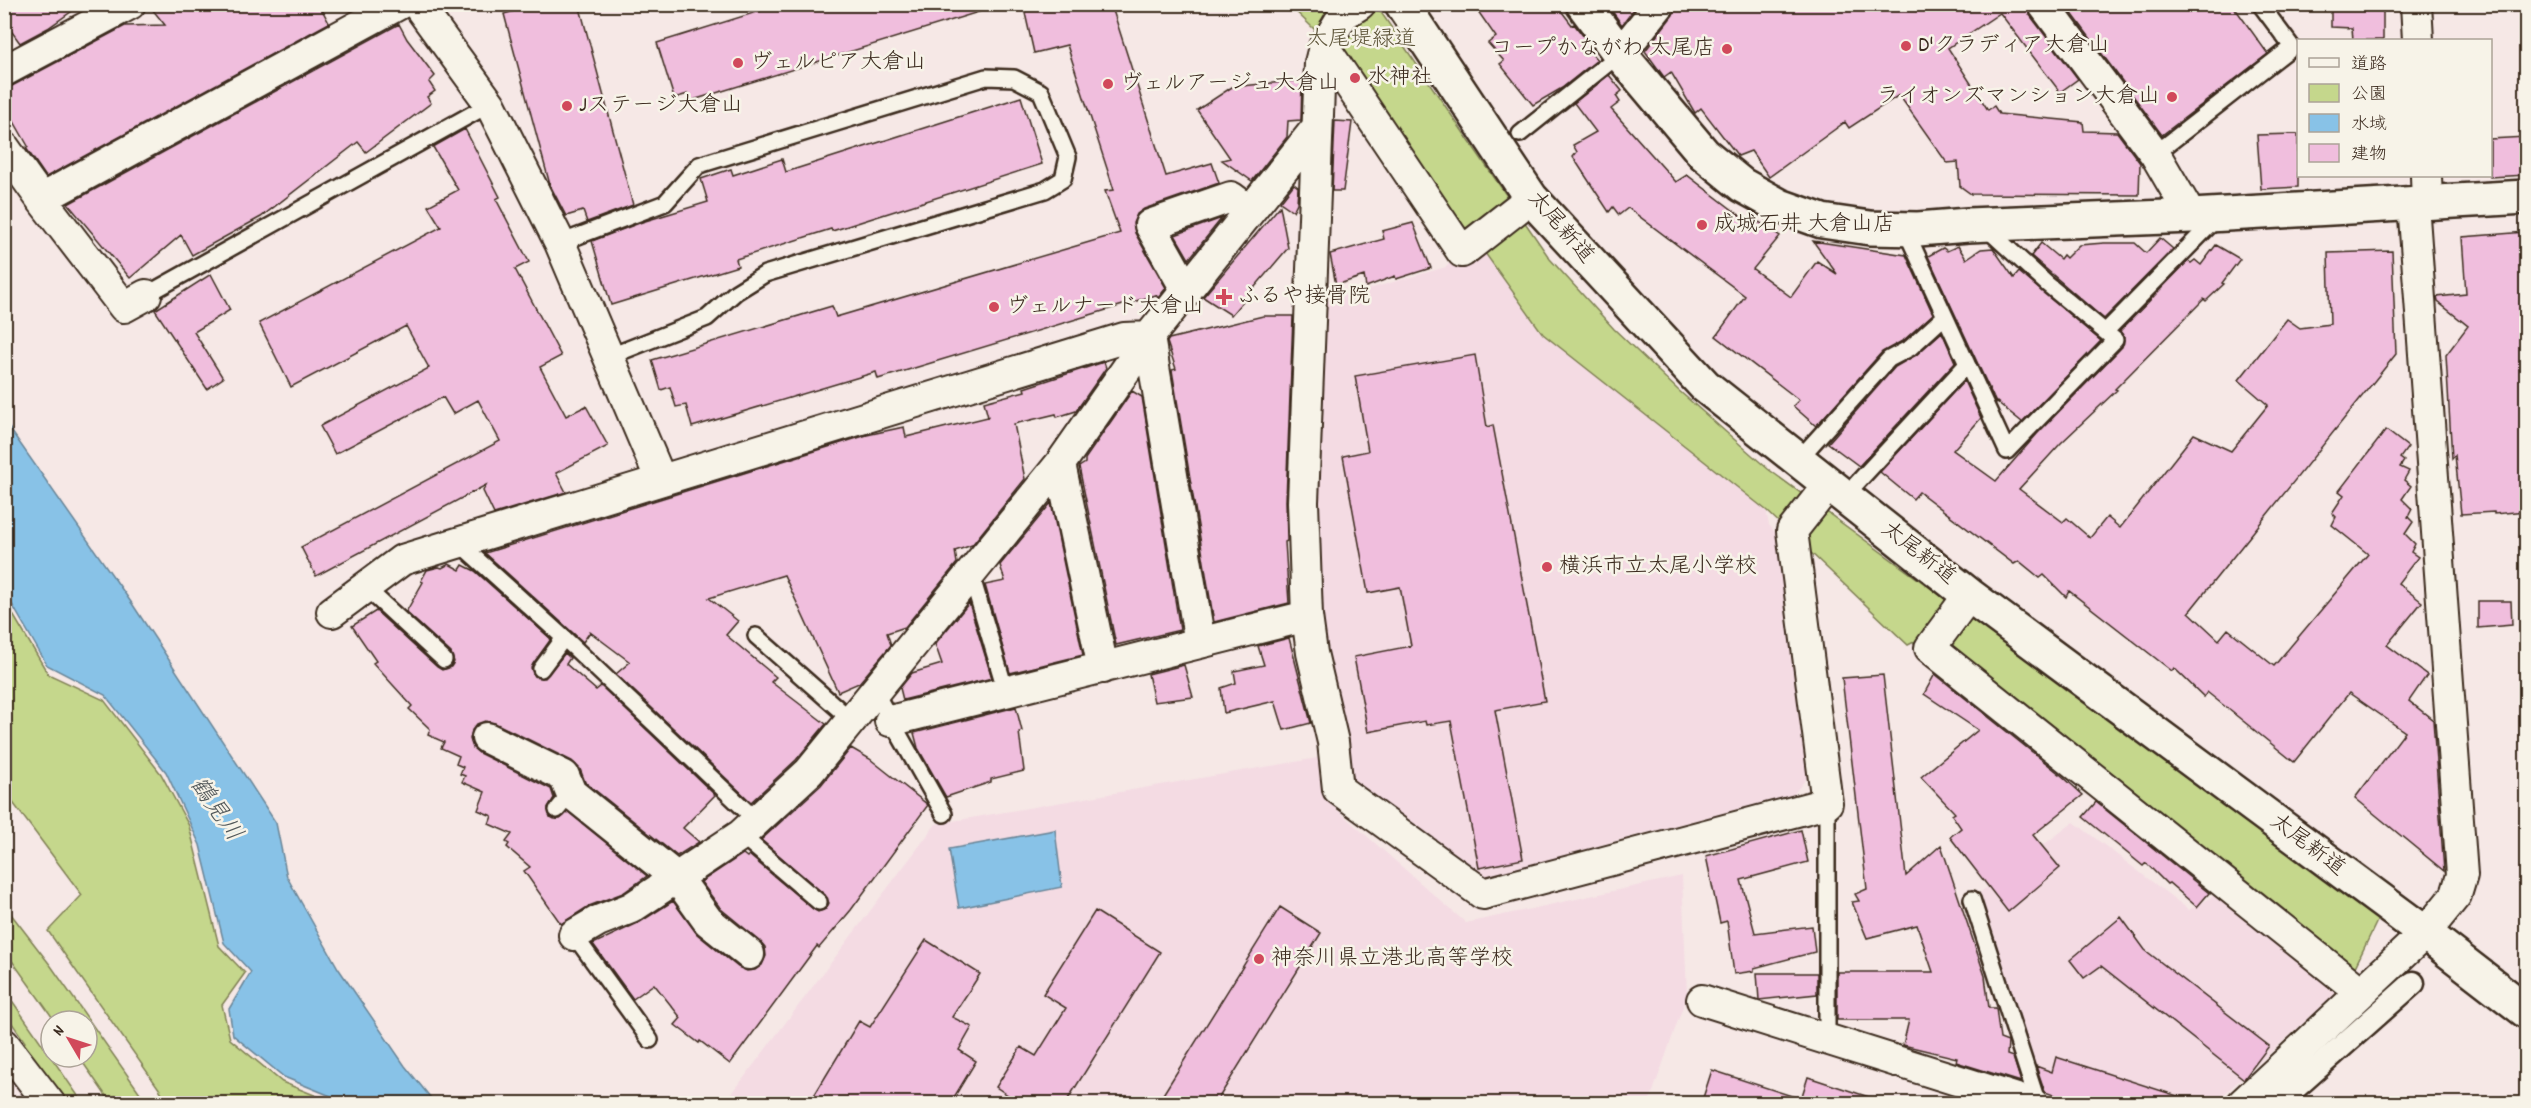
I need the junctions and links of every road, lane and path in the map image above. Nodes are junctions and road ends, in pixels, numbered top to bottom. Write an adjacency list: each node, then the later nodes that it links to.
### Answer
1 (130, 4): 14 (street)
2 (399, 4): 23 (street)
3 (417, 4): 15 (street)
4 (1360, 4): 12 (street)
5 (1402, 4): 22 (street, 太尾新道)
6 (1583, 4): 13 (street)
7 (2043, 4): 19 (street)
8 (2260, 4): 19 (lane)
9 (2416, 4): 11 (street)
10 (1660, 5): 13 (street)
11 (2418, 39)
12 (1324, 47): 16 (street); 22 (street)
13 (1620, 54): 17 (lane); 27 (street)
14 (4, 70)
15 (490, 104): 28 (street); 30 (lane)
16 (1315, 130): 24 (street); 45 (street)
17 (1520, 134)
18 (4, 147): 23 (street)
19 (2155, 154): 25 (street)
20 (2422, 193): 21 (street); 25 (street); 63 (street)
21 (2526, 197)
22 (1531, 198): 36 (street, 太尾新道)
23 (41, 199): 30 (street)
24 (1250, 211): 29 (street); 29 (street)
25 (2206, 216): 26 (street); 32 (lane)
26 (1982, 225): 27 (street); 32 (lane)
27 (1905, 229): 31 (lane)
28 (560, 243): 34 (street); 34 (lane)
29 (1187, 291): 33 (street)
30 (146, 295)
31 (1945, 316): 35 (lane); 36 (lane)
32 (2105, 332): 35 (lane)
33 (1149, 338): 37 (street); 38 (street); 48 (street)
34 (608, 357): 38 (street)
35 (1967, 364): 39 (lane)
36 (1798, 460): 39 (street, 太尾新道)
37 (1060, 464): 41 (street); 50 (street)
38 (661, 480): 40 (street)
39 (1836, 490): 43 (street, 太尾新道); 57 (street)
40 (458, 542): 42 (street); 47 (lane)
41 (971, 574): 52 (street); 53 (lane)
42 (366, 588): 44 (street); 49 (lane)
43 (1969, 594): 63 (street, 太尾新道); 67 (street)
44 (332, 612)
45 (1307, 616): 48 (street); 57 (street)
46 (756, 636): 54 (lane)
47 (564, 638): 51 (lane); 59 (lane)
48 (1200, 643): 50 (street)
49 (444, 660)
50 (1103, 668): 53 (street)
51 (541, 669)
52 (875, 692): 54 (street); 55 (lane)
53 (1006, 692): 55 (street)
54 (851, 720): 59 (street)
55 (890, 721): 58 (lane)
56 (487, 738): 60 (street)
57 (1827, 803): 71 (lane)
58 (944, 814)
59 (749, 828): 60 (street); 62 (lane)
60 (678, 879): 64 (street); 65 (street)
61 (1972, 899): 75 (lane)
62 (819, 902)
63 (2425, 933): 67 (street); 69 (street, 太尾新道)
64 (574, 935): 70 (lane)
65 (749, 954)
66 (2413, 983): 77 (street)
67 (2361, 992): 76 (street)
68 (1702, 1000): 71 (street)
69 (2526, 1011)
70 (650, 1040)
71 (1827, 1040): 74 (street)
72 (5, 1044): 73 (street)
73 (50, 1104)
74 (2033, 1104)
75 (2038, 1104)
76 (2242, 1104)
77 (2277, 1104)

